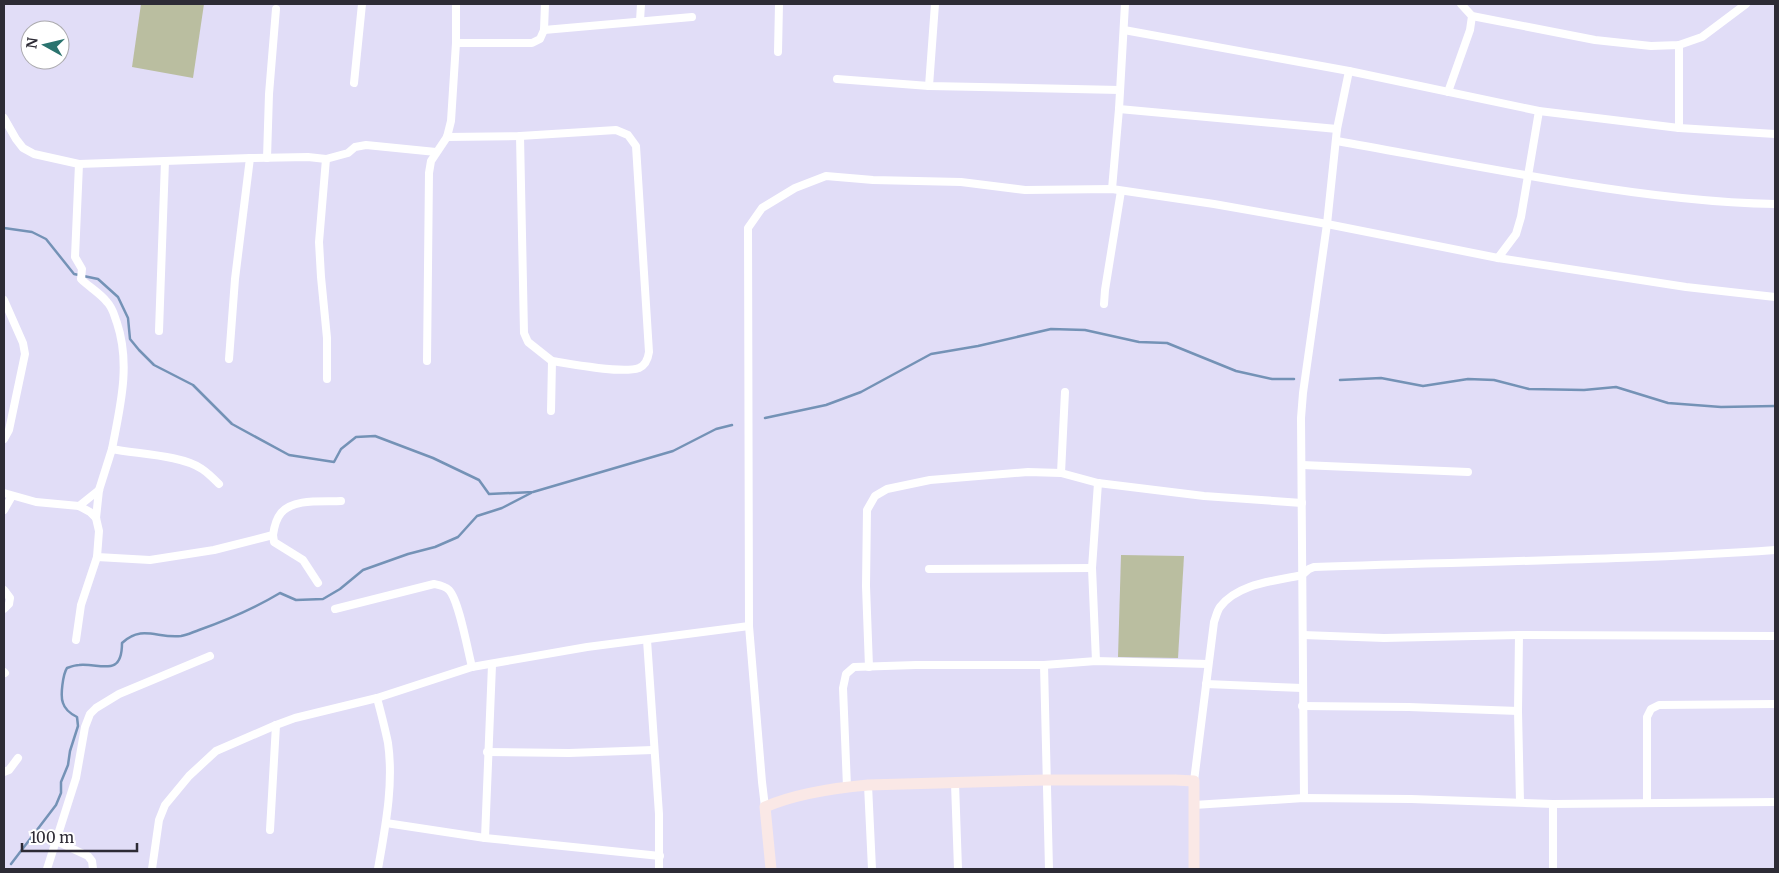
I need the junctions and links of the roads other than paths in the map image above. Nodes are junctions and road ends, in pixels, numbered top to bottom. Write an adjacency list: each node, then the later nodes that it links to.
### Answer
1 (362, 4): 21 (street)
2 (456, 4): 16 (street)
3 (545, 4): 14 (street)
4 (641, 4): 13 (street)
5 (779, 4): 18 (street)
6 (935, 4): 22 (street)
7 (1124, 4): 15 (street)
8 (1460, 4): 11 (street)
9 (1746, 4): 17 (street)
10 (276, 9): 36 (street)
11 (1472, 16): 17 (street); 24 (street)
12 (692, 18): 13 (street)
13 (640, 21): 14 (street)
14 (544, 30): 16 (street)
15 (1124, 30): 19 (street); 23 (street)
16 (456, 43): 32 (street)
17 (1679, 45): 29 (street)
18 (778, 52)
19 (1348, 71): 24 (street); 28 (street)
20 (837, 79): 22 (street)
21 (354, 83)
22 (929, 86): 23 (street)
23 (1120, 90): 25 (street)
24 (1448, 92): 26 (street)
25 (1119, 109): 28 (street); 41 (street)
26 (1539, 111): 29 (street); 40 (street)
27 (4, 118): 39 (street)
28 (1337, 128): 33 (street)
29 (1679, 128): 30 (street)
30 (1775, 134)
31 (520, 136): 32 (street); 52 (street); 52 (street)
32 (447, 137): 34 (street)
33 (1337, 140): 40 (street); 44 (street)
34 (436, 152): 37 (street); 51 (street)
35 (250, 158): 36 (street); 38 (street); 50 (street)
36 (267, 158): 37 (street)
37 (326, 159): 53 (street)
38 (165, 161): 39 (street); 49 (street)
39 (79, 164): 57 (street)
40 (1529, 176): 43 (street); 45 (street)
41 (1112, 189): 42 (street); 80 (street)
42 (1121, 191): 44 (street); 48 (street)
43 (1775, 204)
44 (1327, 224): 45 (street); 58 (street)
45 (1498, 258): 46 (street)
46 (1775, 297)
47 (4, 300): 56 (street)
48 (1104, 304)
49 (159, 331)
50 (228, 359)
51 (427, 361)
52 (552, 361): 55 (street)
53 (327, 379)
54 (1065, 392): 60 (street)
55 (551, 410)
56 (4, 439)
57 (112, 449): 62 (street); 63 (street)
58 (1302, 465): 59 (street); 66 (street)
59 (1468, 472)
60 (1061, 474): 61 (street); 92 (street)
61 (1098, 483): 66 (street); 73 (street)
62 (219, 484)
63 (99, 490): 67 (street); 69 (street)
64 (8, 494): 67 (street); 68 (street)
65 (341, 501): 70 (street)
66 (1302, 504): 75 (street)
67 (79, 506): 69 (street)
68 (4, 510)
69 (96, 518): 72 (street)
70 (273, 535): 72 (street); 76 (street)
71 (1775, 550): 75 (street)
72 (97, 557): 84 (street)
73 (1092, 568): 74 (street); 87 (street)
74 (929, 569)
75 (1302, 575): 81 (street); 88 (street)
76 (318, 583)
77 (4, 590): 78 (street)
78 (4, 608)
79 (335, 609): 91 (street)
80 (749, 626): 85 (street); 115 (street)
81 (1303, 634): 82 (street); 94 (street)
82 (1519, 635): 83 (street); 98 (street)
83 (1775, 636)
84 (76, 640)
85 (647, 640): 89 (street); 100 (street)
86 (210, 656): 119 (street)
87 (1096, 660): 88 (street); 90 (street)
88 (1208, 664): 93 (street)
89 (492, 665): 91 (street); 101 (street)
90 (1044, 665): 92 (street); 104 (street)
91 (472, 667): 95 (street)
92 (869, 667): 108 (street)
93 (1206, 684): 94 (street); 105 (street)
94 (1302, 688): 97 (street)
95 (377, 698): 99 (street); 116 (street)
96 (1775, 704): 111 (street)
97 (1302, 706): 98 (street); 109 (street)
98 (1518, 711): 110 (street)
99 (276, 725): 117 (street); 123 (street)
100 (653, 750): 101 (street); 120 (street)
101 (487, 752): 118 (street)
102 (18, 758): 103 (street)
103 (4, 772)
104 (1046, 780): 105 (street); 106 (street); 129 (street)
105 (1194, 781): 114 (street)
106 (955, 783): 107 (street); 128 (street)
107 (868, 785): 108 (street); 127 (street)
108 (847, 787): 115 (street)
109 (1304, 798): 110 (street); 114 (street)
110 (1520, 802): 113 (street)
111 (1647, 802): 112 (street); 113 (street)
112 (1775, 802)
113 (1553, 804): 131 (street)
114 (1194, 805): 130 (street)
115 (766, 807): 126 (street)
116 (386, 823): 118 (street); 124 (street)
117 (270, 830)
118 (485, 838): 120 (street)
119 (56, 841): 121 (street); 122 (street)
120 (660, 856): 125 (street)
121 (46, 869)
122 (93, 869)
123 (152, 869)
124 (378, 869)
125 (659, 869)
126 (771, 869)
127 (872, 869)
128 (958, 869)
129 (1049, 869)
130 (1194, 869)
131 (1553, 869)

